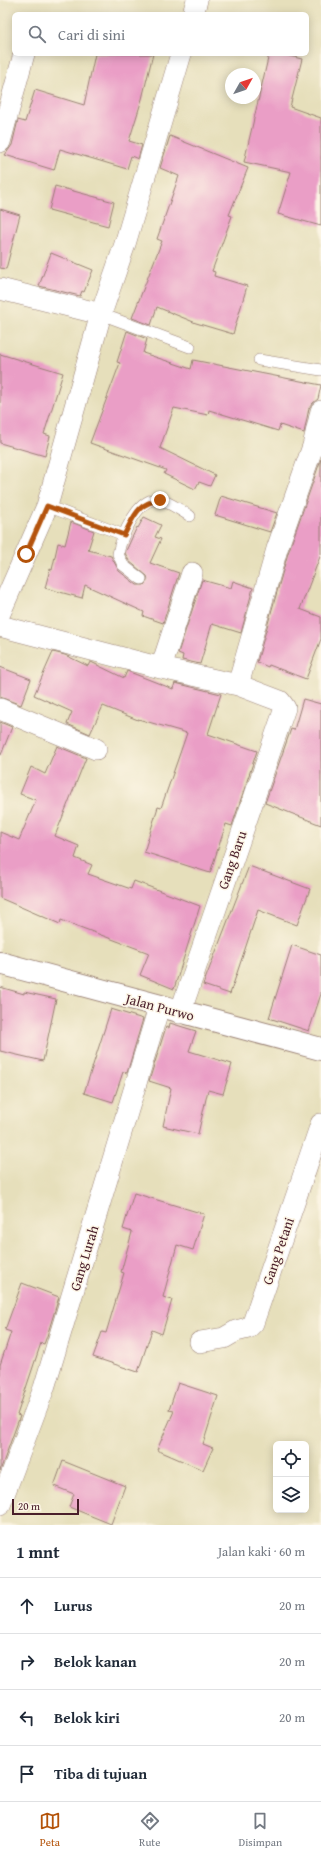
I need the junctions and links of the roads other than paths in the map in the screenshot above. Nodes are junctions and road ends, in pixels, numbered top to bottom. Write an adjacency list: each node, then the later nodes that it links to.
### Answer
1 (197, 0): 2 (street)
2 (194, 12)
3 (23, 56): 5 (street)
4 (180, 56): 7 (street)
5 (0, 142)
6 (0, 289): 7 (street)
7 (101, 314): 8 (lane); 12 (street)
8 (190, 347)
9 (259, 360): 10 (lane)
10 (321, 370)
11 (321, 411): 20 (street)
12 (47, 506): 14 (lane); 17 (street)
13 (190, 516): 14 (lane)
14 (124, 535): 16 (lane)
15 (192, 573): 19 (street)
16 (142, 579)
17 (0, 613)
18 (0, 626): 19 (street)
19 (161, 668): 20 (street)
20 (238, 685): 25 (street, Gang Baru)
21 (0, 709): 22 (street)
22 (96, 749)
23 (0, 963): 24 (street, Jalan Purwo)
24 (159, 1007): 25 (street, Jalan Purwo); 29 (street, Gang Lurah)
25 (180, 1013): 26 (street, Jalan Purwo)
26 (321, 1049)
27 (321, 1124): 28 (street, Gang Petani)
28 (200, 1342)
29 (0, 1505)

